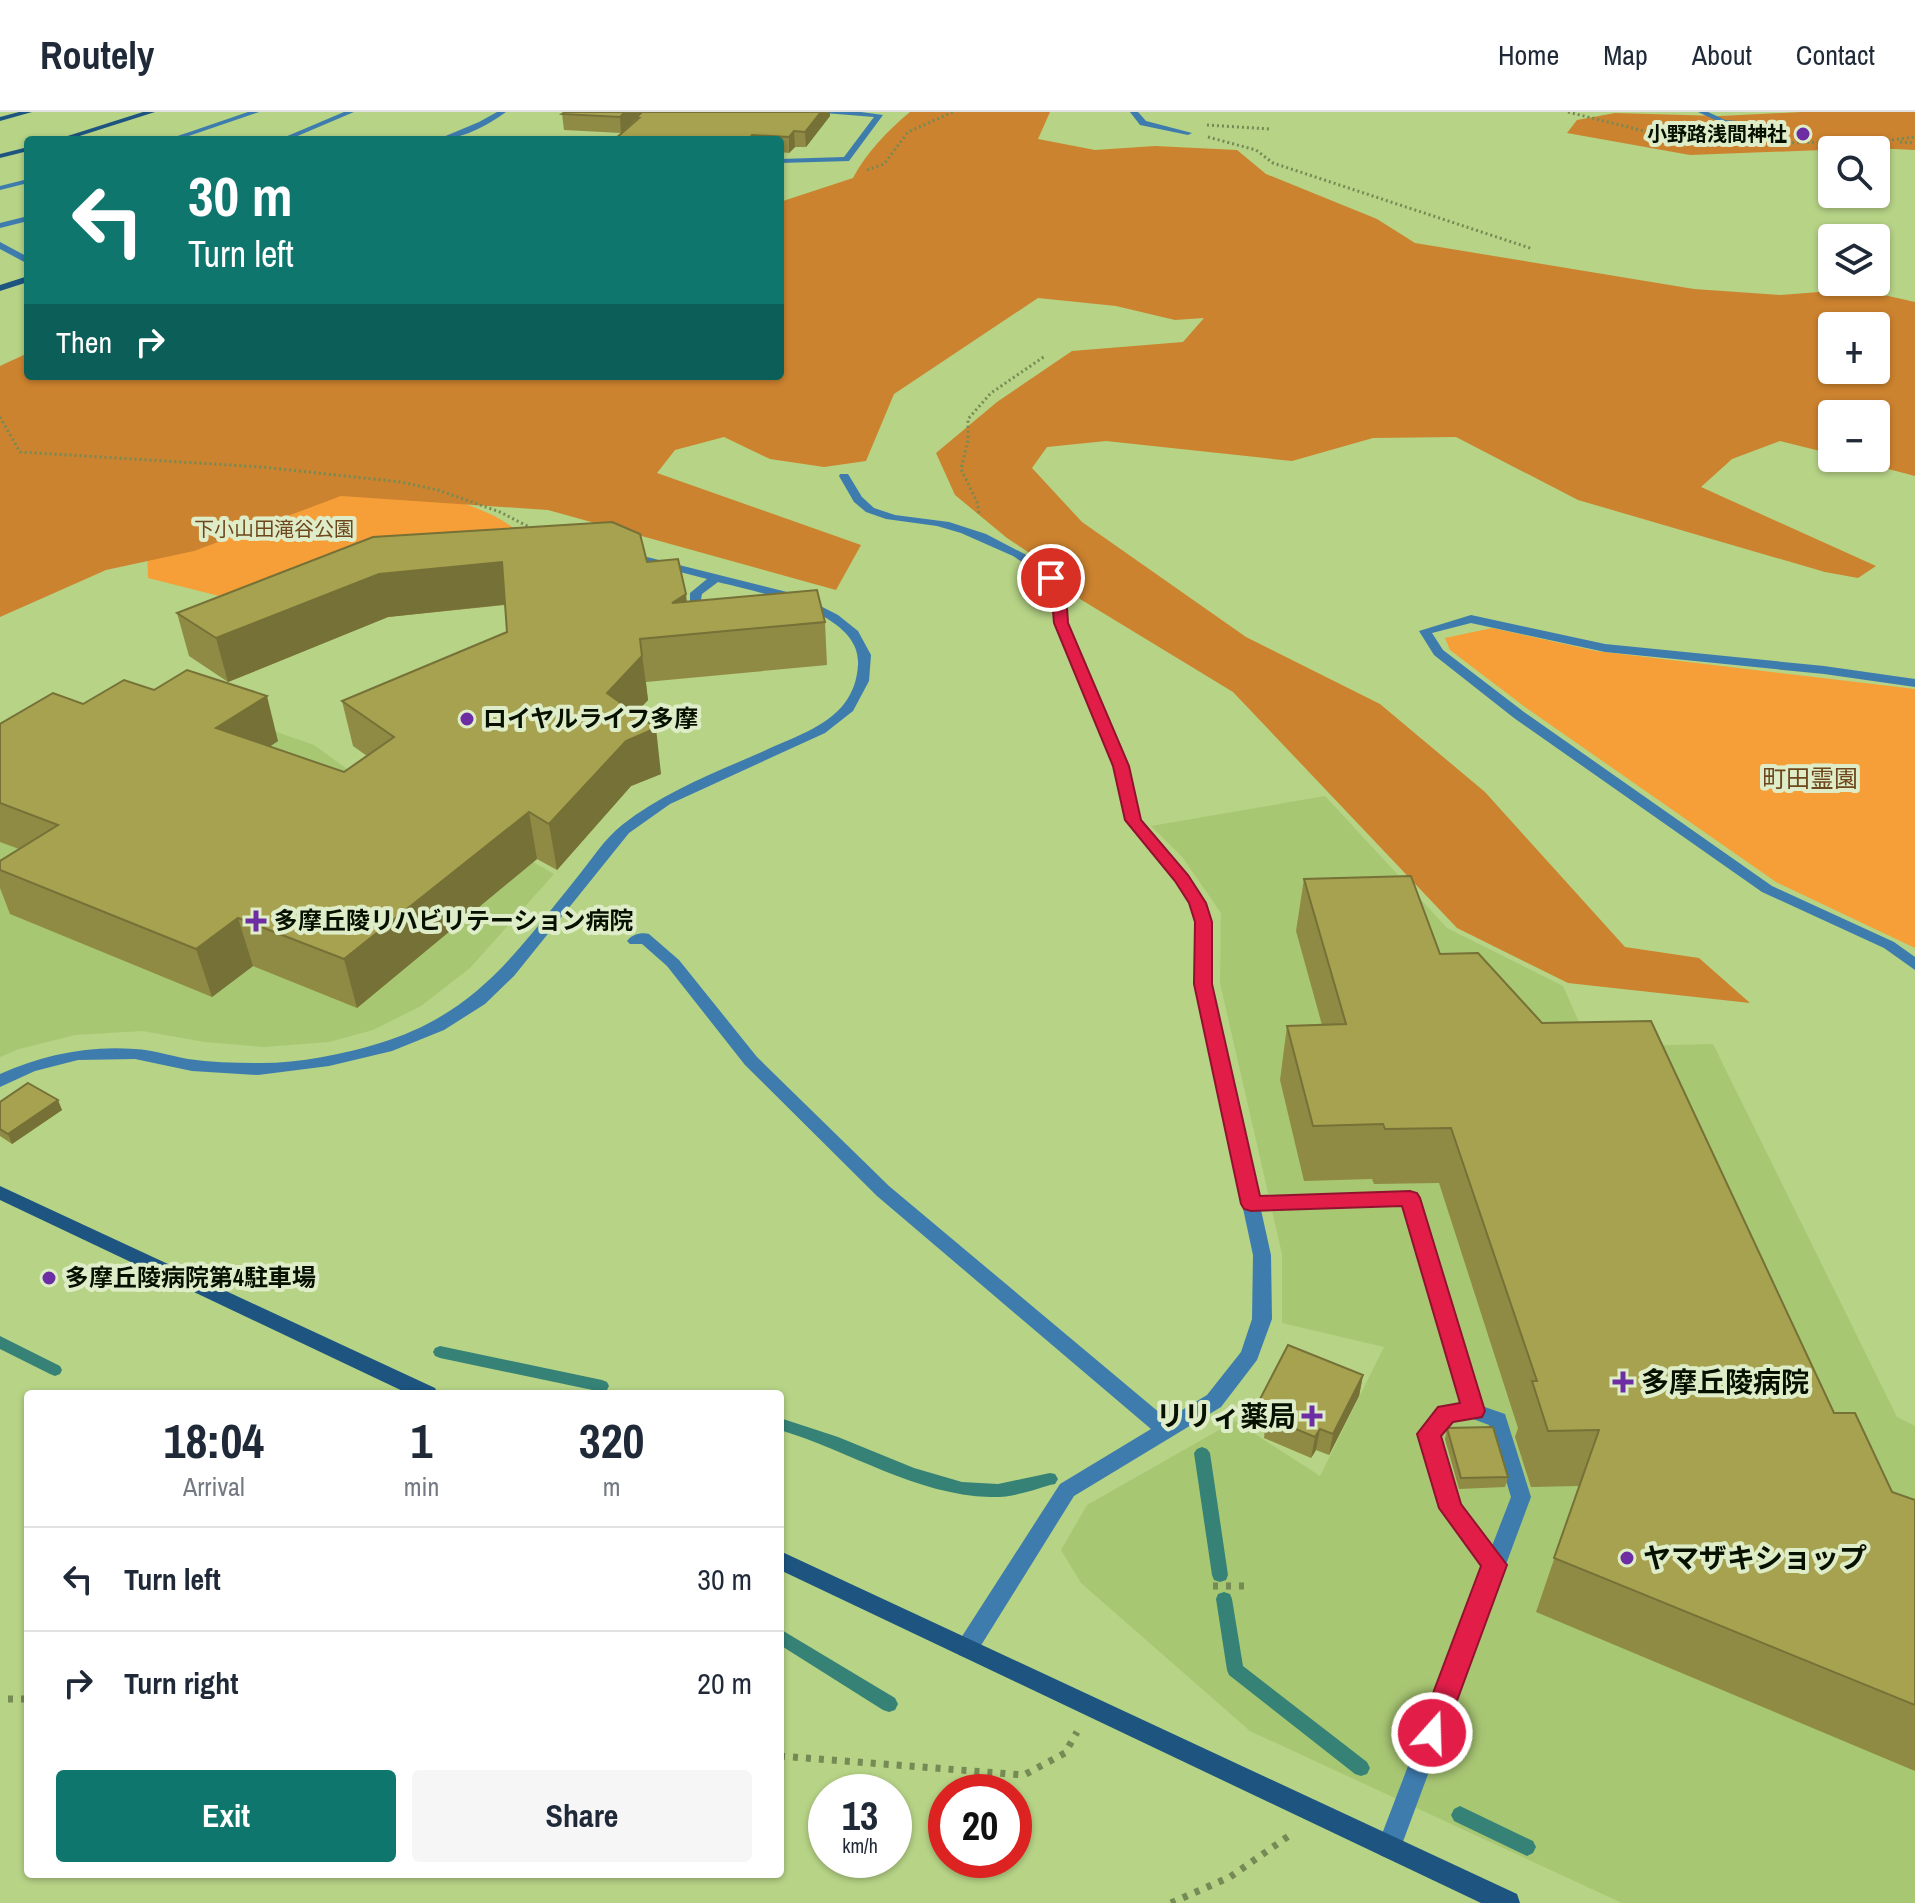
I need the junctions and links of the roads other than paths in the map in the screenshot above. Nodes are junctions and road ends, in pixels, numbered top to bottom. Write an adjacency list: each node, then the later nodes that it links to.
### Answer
1 (28, 112): 9 (street)
2 (151, 112): 12 (street)
3 (255, 112): 13 (street)
4 (348, 112): 14 (street)
5 (502, 112): 15 (street)
6 (816, 112): 18 (street)
7 (1134, 112): 11 (street)
8 (1702, 112): 10 (street)
9 (0, 119)
10 (1772, 124)
11 (1188, 133)
12 (72, 136)
13 (182, 136)
14 (291, 136)
15 (450, 136)
16 (24, 150): 17 (street)
17 (0, 156)
18 (784, 161)
19 (24, 182): 20 (street)
20 (0, 188)
21 (24, 219): 22 (street)
22 (0, 226)
23 (0, 245): 24 (street)
24 (24, 259)
25 (24, 280): 26 (street)
26 (0, 288)
27 (844, 476): 38 (street)
28 (612, 551): 29 (street)
29 (715, 578): 30 (street); 31 (street)
30 (817, 610): 32 (street); 36 (street)
31 (694, 614)
32 (795, 616)
33 (1915, 683): 35 (street)
34 (635, 941): 41 (street)
35 (1915, 965)
36 (0, 1081)
37 (0, 1192): 39 (street)
38 (1251, 1204): 40 (street); 41 (street)
39 (420, 1390)
40 (1474, 1411): 43 (street); 43 (street)
41 (1166, 1430): 44 (street)
42 (784, 1562): 44 (street)
43 (1494, 1565): 45 (street)
44 (967, 1648): 45 (street)
45 (1389, 1847): 46 (street)
46 (1508, 1903)

